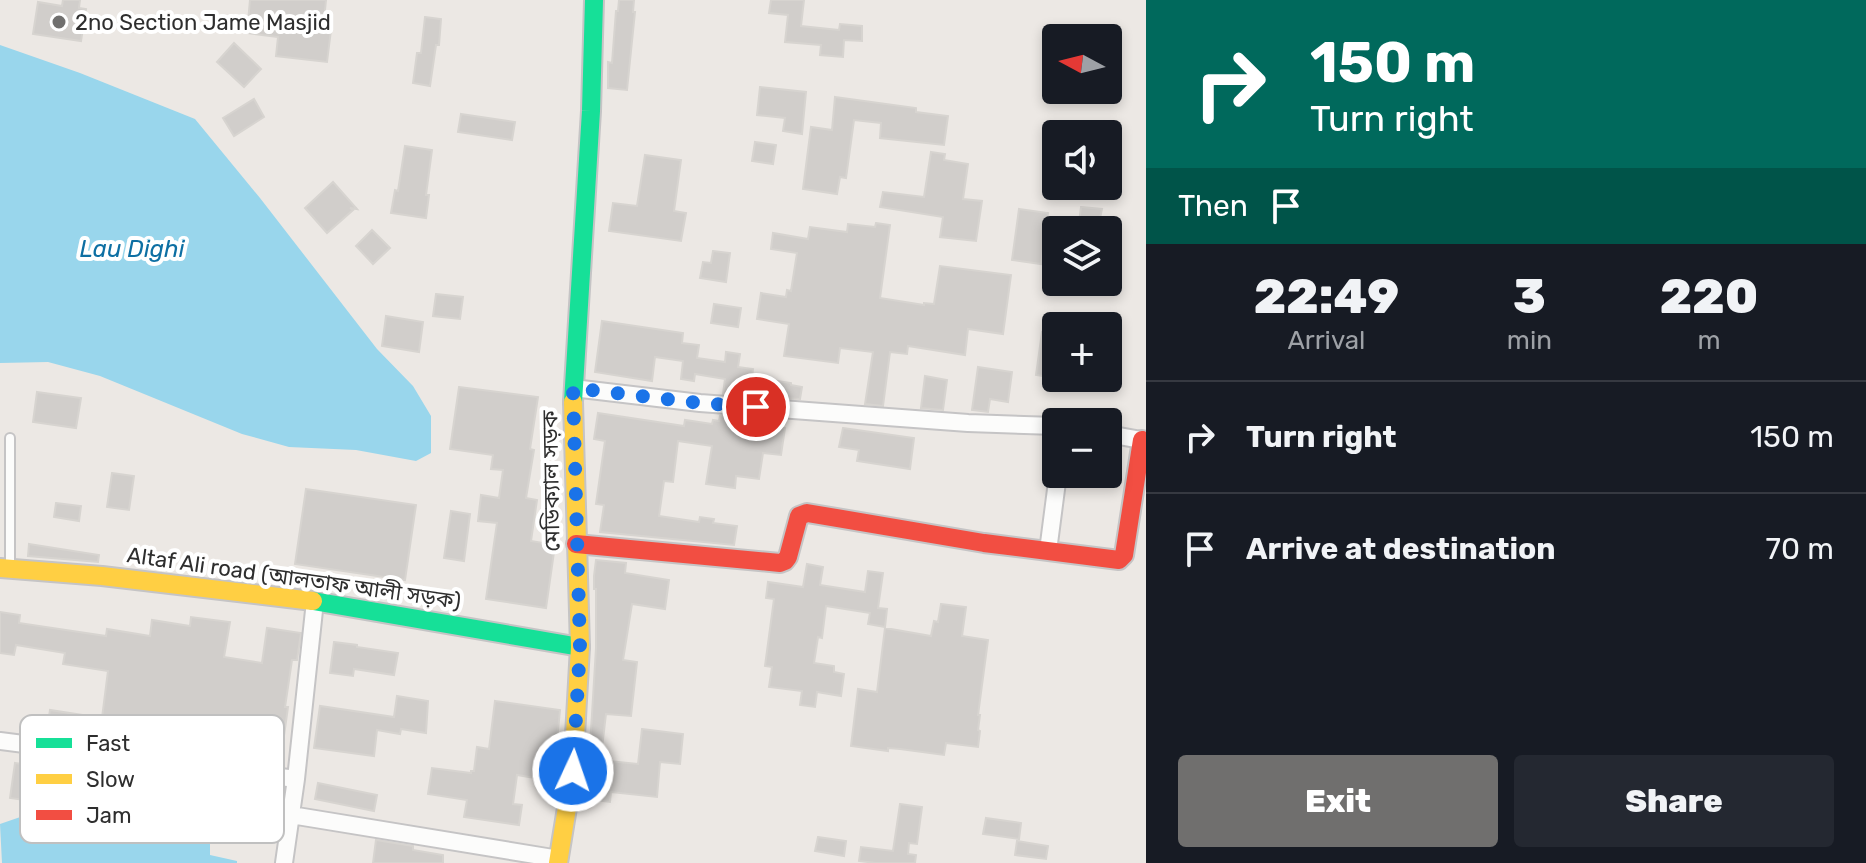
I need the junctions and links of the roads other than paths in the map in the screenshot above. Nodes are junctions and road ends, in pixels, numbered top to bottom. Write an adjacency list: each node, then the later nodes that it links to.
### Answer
1 (594, 0): 2 (main road, মেডিক্যাল সড়ক)
2 (573, 388): 3 (street); 8 (main road, মেডিক্যাল সড়ক)
3 (1042, 426)
4 (1122, 437): 6 (street)
5 (10, 438): 10 (lane)
6 (1144, 441): 9 (main road)
7 (1056, 488): 9 (street)
8 (576, 544): 9 (main road); 12 (main road, মেডিক্যাল সড়ক)
9 (1048, 551)
10 (5, 568): 11 (main road, Altaf Ali road (আলতাফ আলী সড়ক))
11 (315, 601): 12 (main road, Altaf Ali road (আলতাফ আলী সড়ক)); 16 (street)
12 (580, 647): 18 (main road, মেডিক্যাল সড়ক)
13 (0, 741): 14 (street)
14 (20, 744)
15 (284, 777): 16 (street)
16 (296, 779): 17 (street)
17 (291, 815): 18 (street); 19 (street)
18 (558, 861)
19 (284, 863)

